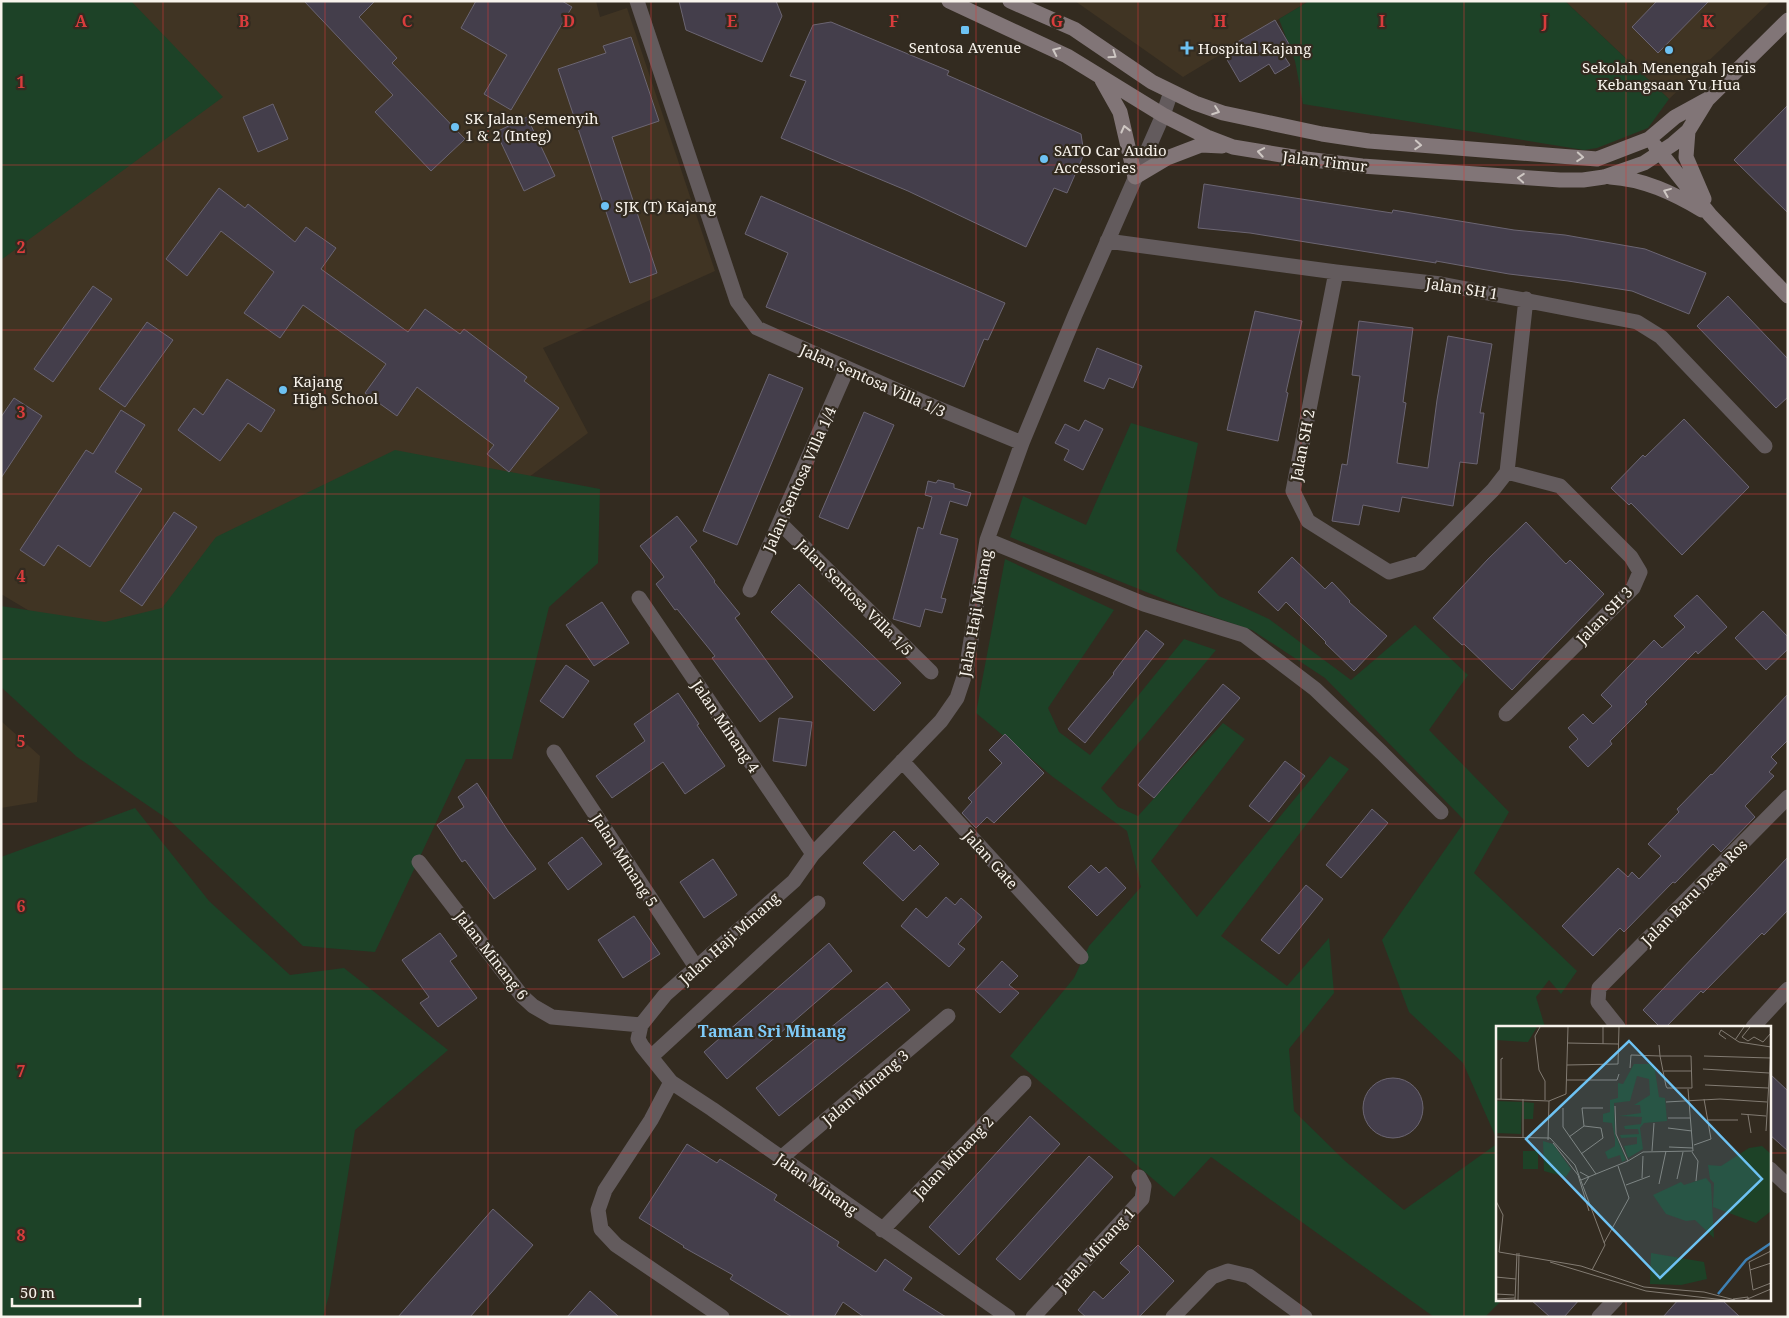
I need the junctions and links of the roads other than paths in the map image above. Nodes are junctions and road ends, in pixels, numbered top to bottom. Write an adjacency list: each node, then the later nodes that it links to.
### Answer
1 (638, 1): 20 (street, Jalan Sentosa Villa 1/3)
2 (949, 1): 5 (main road, Jalan Timur, one-way to 2)
3 (1010, 1): 6 (main road, Jalan Timur, one-way to 6)
4 (1788, 20): 7 (main road, Jalan Timur)
5 (1098, 75): 8 (main road, Jalan Timur); 13 (main road, one-way to 5)
6 (1171, 92): 8 (street, Jalan Haji Minang); 10 (main road, Jalan Timur, one-way to 10)
7 (1707, 100): 9 (main road, Jalan Timur); 10 (main road, Jalan Timur)
8 (1163, 115): 11 (main road, Jalan Timur); 13 (street, Jalan Haji Minang)
9 (1688, 131): 12 (main road, Jalan Timur); 15 (main road)
10 (1649, 139): 12 (main road)
11 (1233, 147): 13 (main road); 14 (main road, Jalan Timur, one-way to 11)
12 (1660, 153): 14 (main road, Jalan Timur); 15 (main road)
13 (1135, 177): 16 (street, Jalan Haji Minang)
14 (1604, 177): 15 (main road, one-way to 14)
15 (1710, 215): 18 (main road)
16 (1107, 241): 17 (street, Jalan SH 1); 21 (street, Jalan Haji Minang)
17 (1336, 272): 19 (street, Jalan SH 1); 23 (street, Jalan SH 2)
18 (1788, 296)
19 (1526, 299): 22 (street, Jalan SH 1); 23 (street)
20 (847, 368): 21 (street, Jalan Sentosa Villa 1/3); 24 (street, Jalan Sentosa Villa 1/4)
21 (1022, 443): 25 (street, Jalan Haji Minang)
22 (1765, 446)
23 (1507, 472): 29 (street, Jalan SH 3)
24 (780, 523): 26 (street, Jalan Sentosa Villa 1/4); 28 (street, Jalan Sentosa Villa 1/5)
25 (987, 540): 31 (street, Jalan Haji Minang); 33 (street)
26 (750, 590)
27 (639, 598): 34 (street, Jalan Minang 4)
28 (931, 672)
29 (1506, 714)
30 (554, 752): 38 (street, Jalan Minang 5)
31 (902, 762): 34 (street, Jalan Haji Minang); 37 (street, Jalan Gate)
32 (1788, 796): 41 (street, Jalan Baru Desa Ros)
33 (1441, 812)
34 (813, 854): 38 (street, Jalan Haji Minang)
35 (419, 862): 43 (street, Jalan Minang 6)
36 (818, 903): 44 (street)
37 (1080, 957)
38 (696, 967): 43 (street, Jalan Haji Minang)
39 (1788, 989): 42 (street)
40 (948, 1016): 47 (street, Jalan Minang 3)
41 (1617, 1026)
42 (1754, 1026)
43 (639, 1032): 44 (street, Jalan Minang)
44 (652, 1056): 45 (street, Jalan Minang)
45 (671, 1082): 47 (street, Jalan Minang); 53 (street)
46 (1024, 1083): 51 (street, Jalan Minang 2)
47 (781, 1158): 51 (street, Jalan Minang)
48 (1772, 1171): 50 (street)
49 (1139, 1177): 55 (street, Jalan Minang 1)
50 (1788, 1186)
51 (882, 1230): 54 (street, Jalan Minang)
52 (1615, 1300): 58 (street)
53 (722, 1317)
54 (1008, 1317)
55 (1033, 1317)
56 (1173, 1317): 57 (street)
57 (1306, 1317)
58 (1599, 1317)

